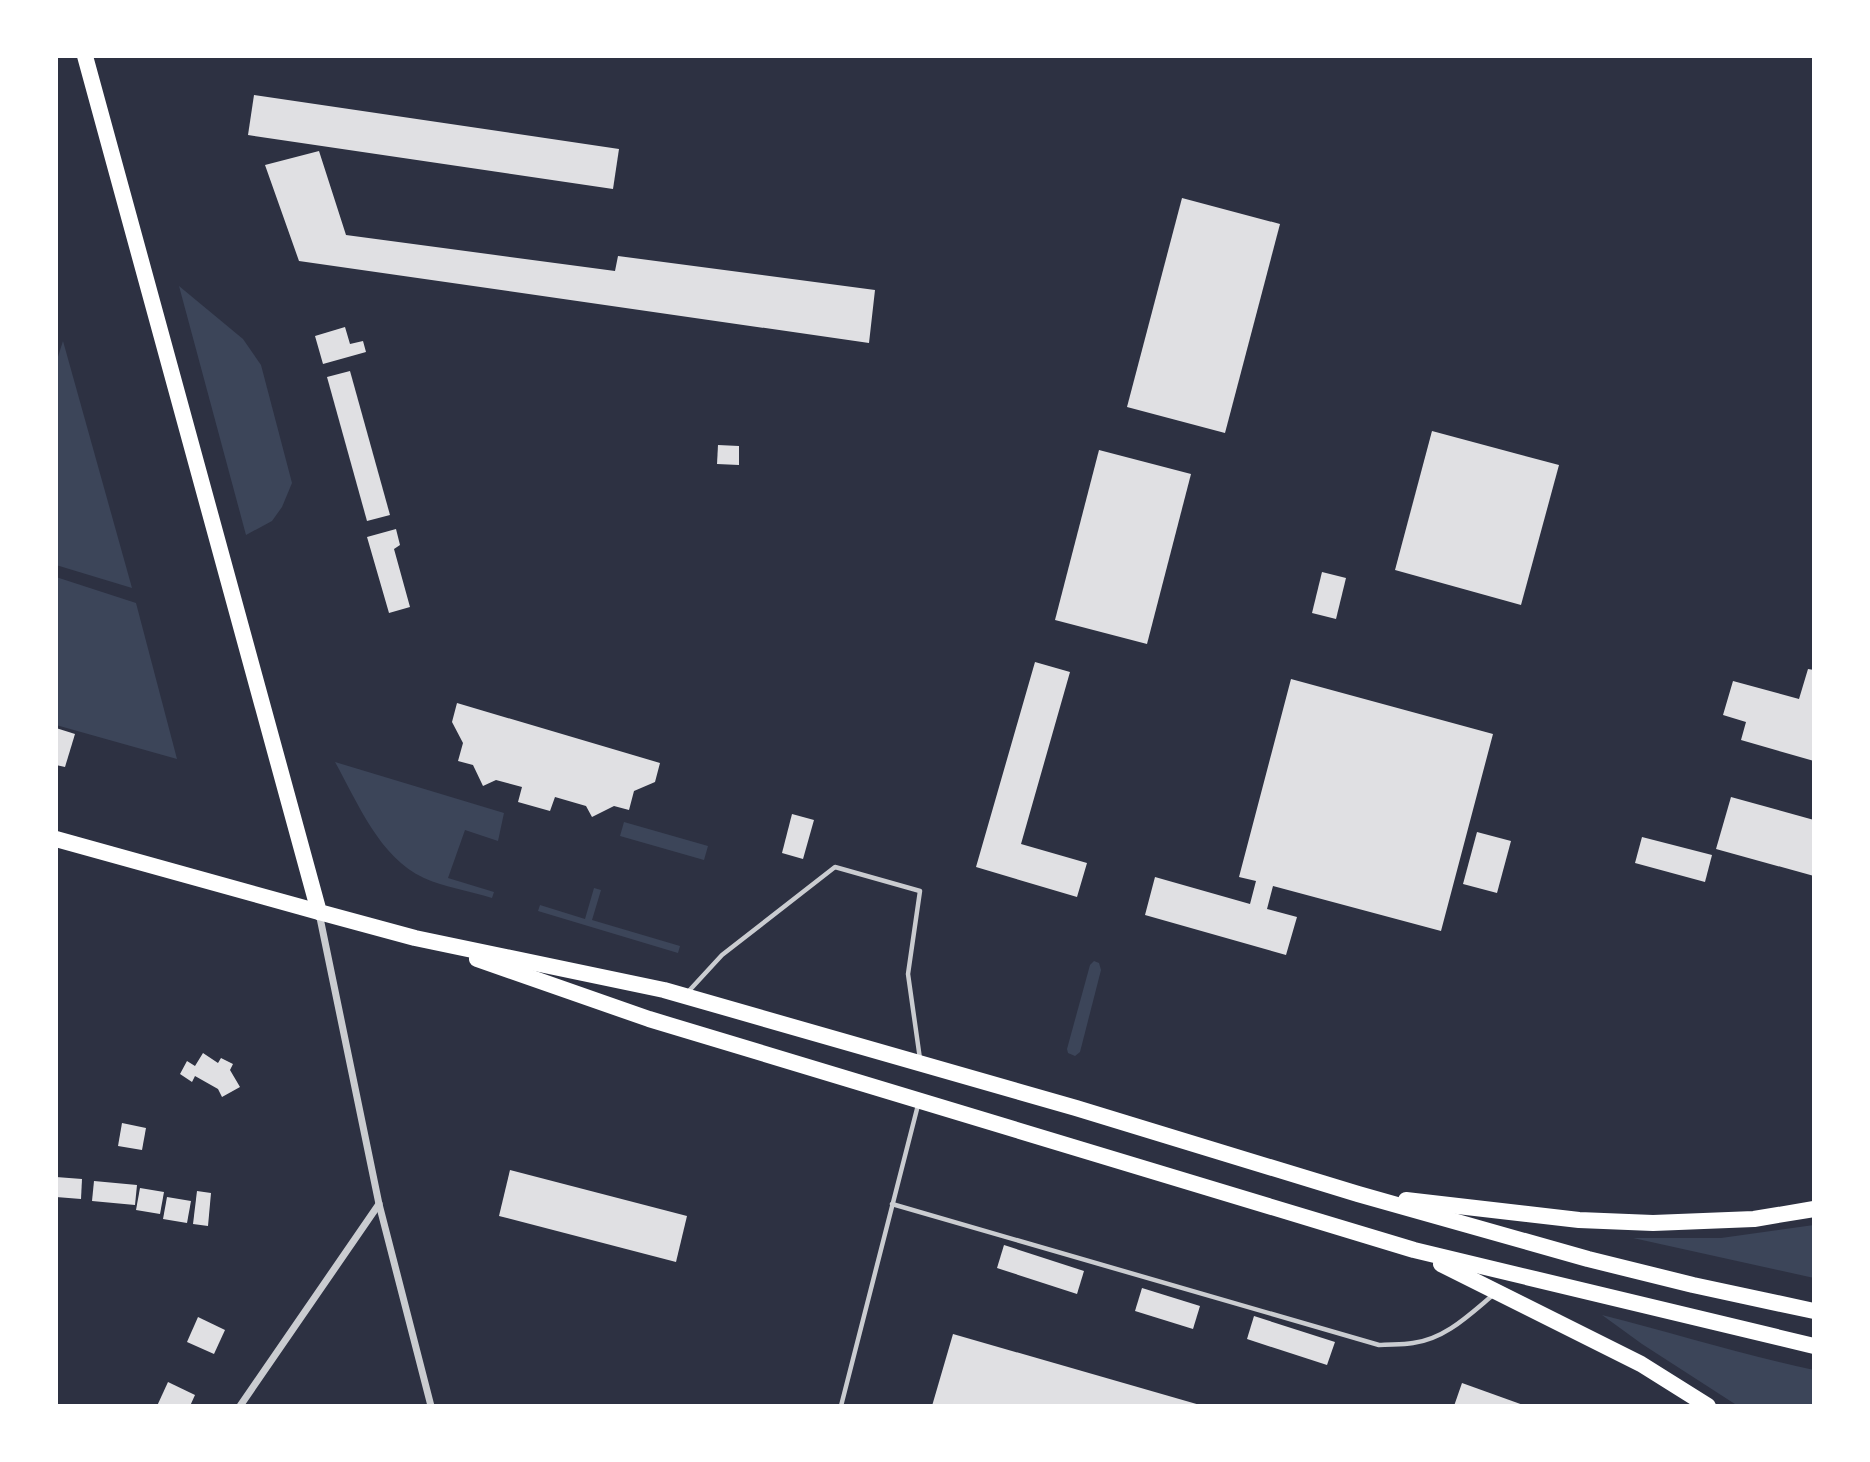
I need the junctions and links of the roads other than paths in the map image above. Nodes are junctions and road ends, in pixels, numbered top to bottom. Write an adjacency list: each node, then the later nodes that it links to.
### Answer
1 (85, 56): 3 (main road)
2 (56, 839): 3 (main road)
3 (319, 912): 4 (main road); 9 (street)
4 (415, 938): 5 (main road); 7 (main road)
5 (684, 995): 6 (main road); 6 (lane)
6 (921, 1064): 8 (main road)
7 (919, 1100): 10 (lane); 12 (main road)
8 (1358, 1194): 11 (main road); 14 (main road)
9 (379, 1204): 16 (street); 17 (street)
10 (892, 1204): 13 (lane); 18 (lane)
11 (1814, 1209)
12 (1414, 1250): 13 (main road); 15 (main road)
13 (1497, 1291): 19 (main road)
14 (1814, 1311)
15 (1814, 1346)
16 (240, 1406)
17 (431, 1406)
18 (841, 1406)
19 (1708, 1406)

